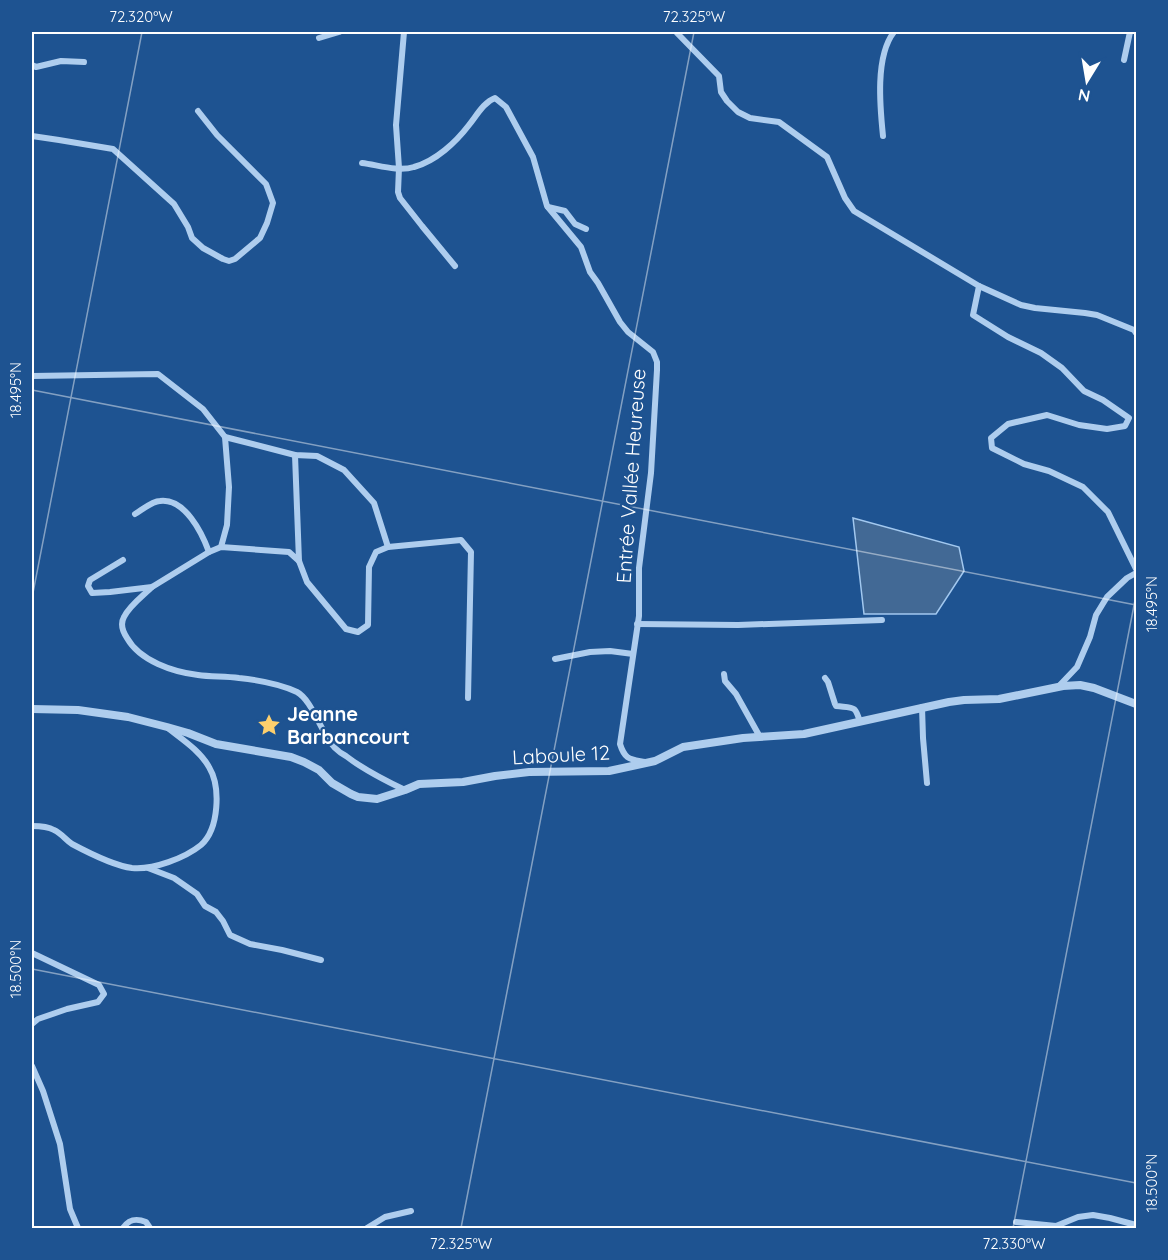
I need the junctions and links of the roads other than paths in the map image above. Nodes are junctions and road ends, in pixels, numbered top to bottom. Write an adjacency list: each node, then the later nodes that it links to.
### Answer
1 (339, 32): 6 (street)
2 (404, 32): 14 (street)
3 (678, 32): 18 (street)
4 (894, 32): 12 (street)
5 (1130, 32): 7 (street)
6 (319, 38)
7 (1124, 60)
8 (84, 62): 9 (street)
9 (32, 65)
10 (198, 111): 11 (street)
11 (32, 136)
12 (882, 136)
13 (362, 163): 14 (street)
14 (399, 168): 15 (street, Entrée Vallée Heureuse); 17 (street)
15 (547, 206): 16 (street); 32 (street, Entrée Vallée Heureuse)
16 (586, 229)
17 (455, 266)
18 (979, 286): 19 (street); 29 (street)
19 (1137, 333)
20 (32, 376): 21 (street)
21 (225, 437): 22 (street); 24 (street)
22 (295, 455): 25 (street); 28 (street)
23 (135, 514): 26 (street)
24 (221, 547): 26 (street); 28 (street)
25 (388, 548): 28 (street); 40 (street)
26 (209, 552): 30 (street)
27 (123, 560): 30 (street)
28 (300, 561)
29 (1137, 571): 35 (street)
30 (152, 587): 49 (street)
31 (882, 620): 32 (street)
32 (638, 624): 33 (street, Entrée Vallée Heureuse)
33 (633, 654): 34 (street); 47 (street, Entrée Vallée Heureuse)
34 (555, 659)
35 (1074, 671): 38 (street); 39 (street)
36 (724, 674): 46 (street)
37 (825, 678): 44 (street)
38 (1080, 685): 39 (street, Laboule 12); 41 (street, Laboule 12)
39 (1058, 687): 42 (street, Laboule 12)
40 (468, 698)
41 (1137, 704)
42 (922, 707): 44 (street, Laboule 12); 48 (street)
43 (32, 710): 45 (street, Laboule 12)
44 (860, 722): 46 (street, Laboule 12)
45 (167, 727): 49 (street, Laboule 12); 51 (street)
46 (760, 737): 47 (street, Laboule 12)
47 (646, 762): 49 (street, Laboule 12)
48 (927, 783)
49 (405, 790)
50 (32, 826): 51 (street)
51 (147, 868): 53 (street)
52 (32, 954): 54 (street)
53 (321, 960)
54 (32, 1024)
55 (32, 1066): 59 (street)
56 (411, 1211): 62 (street)
57 (1016, 1222): 58 (street)
58 (1137, 1225)
59 (78, 1228)
60 (123, 1228): 61 (street)
61 (150, 1228)
62 (367, 1228)

